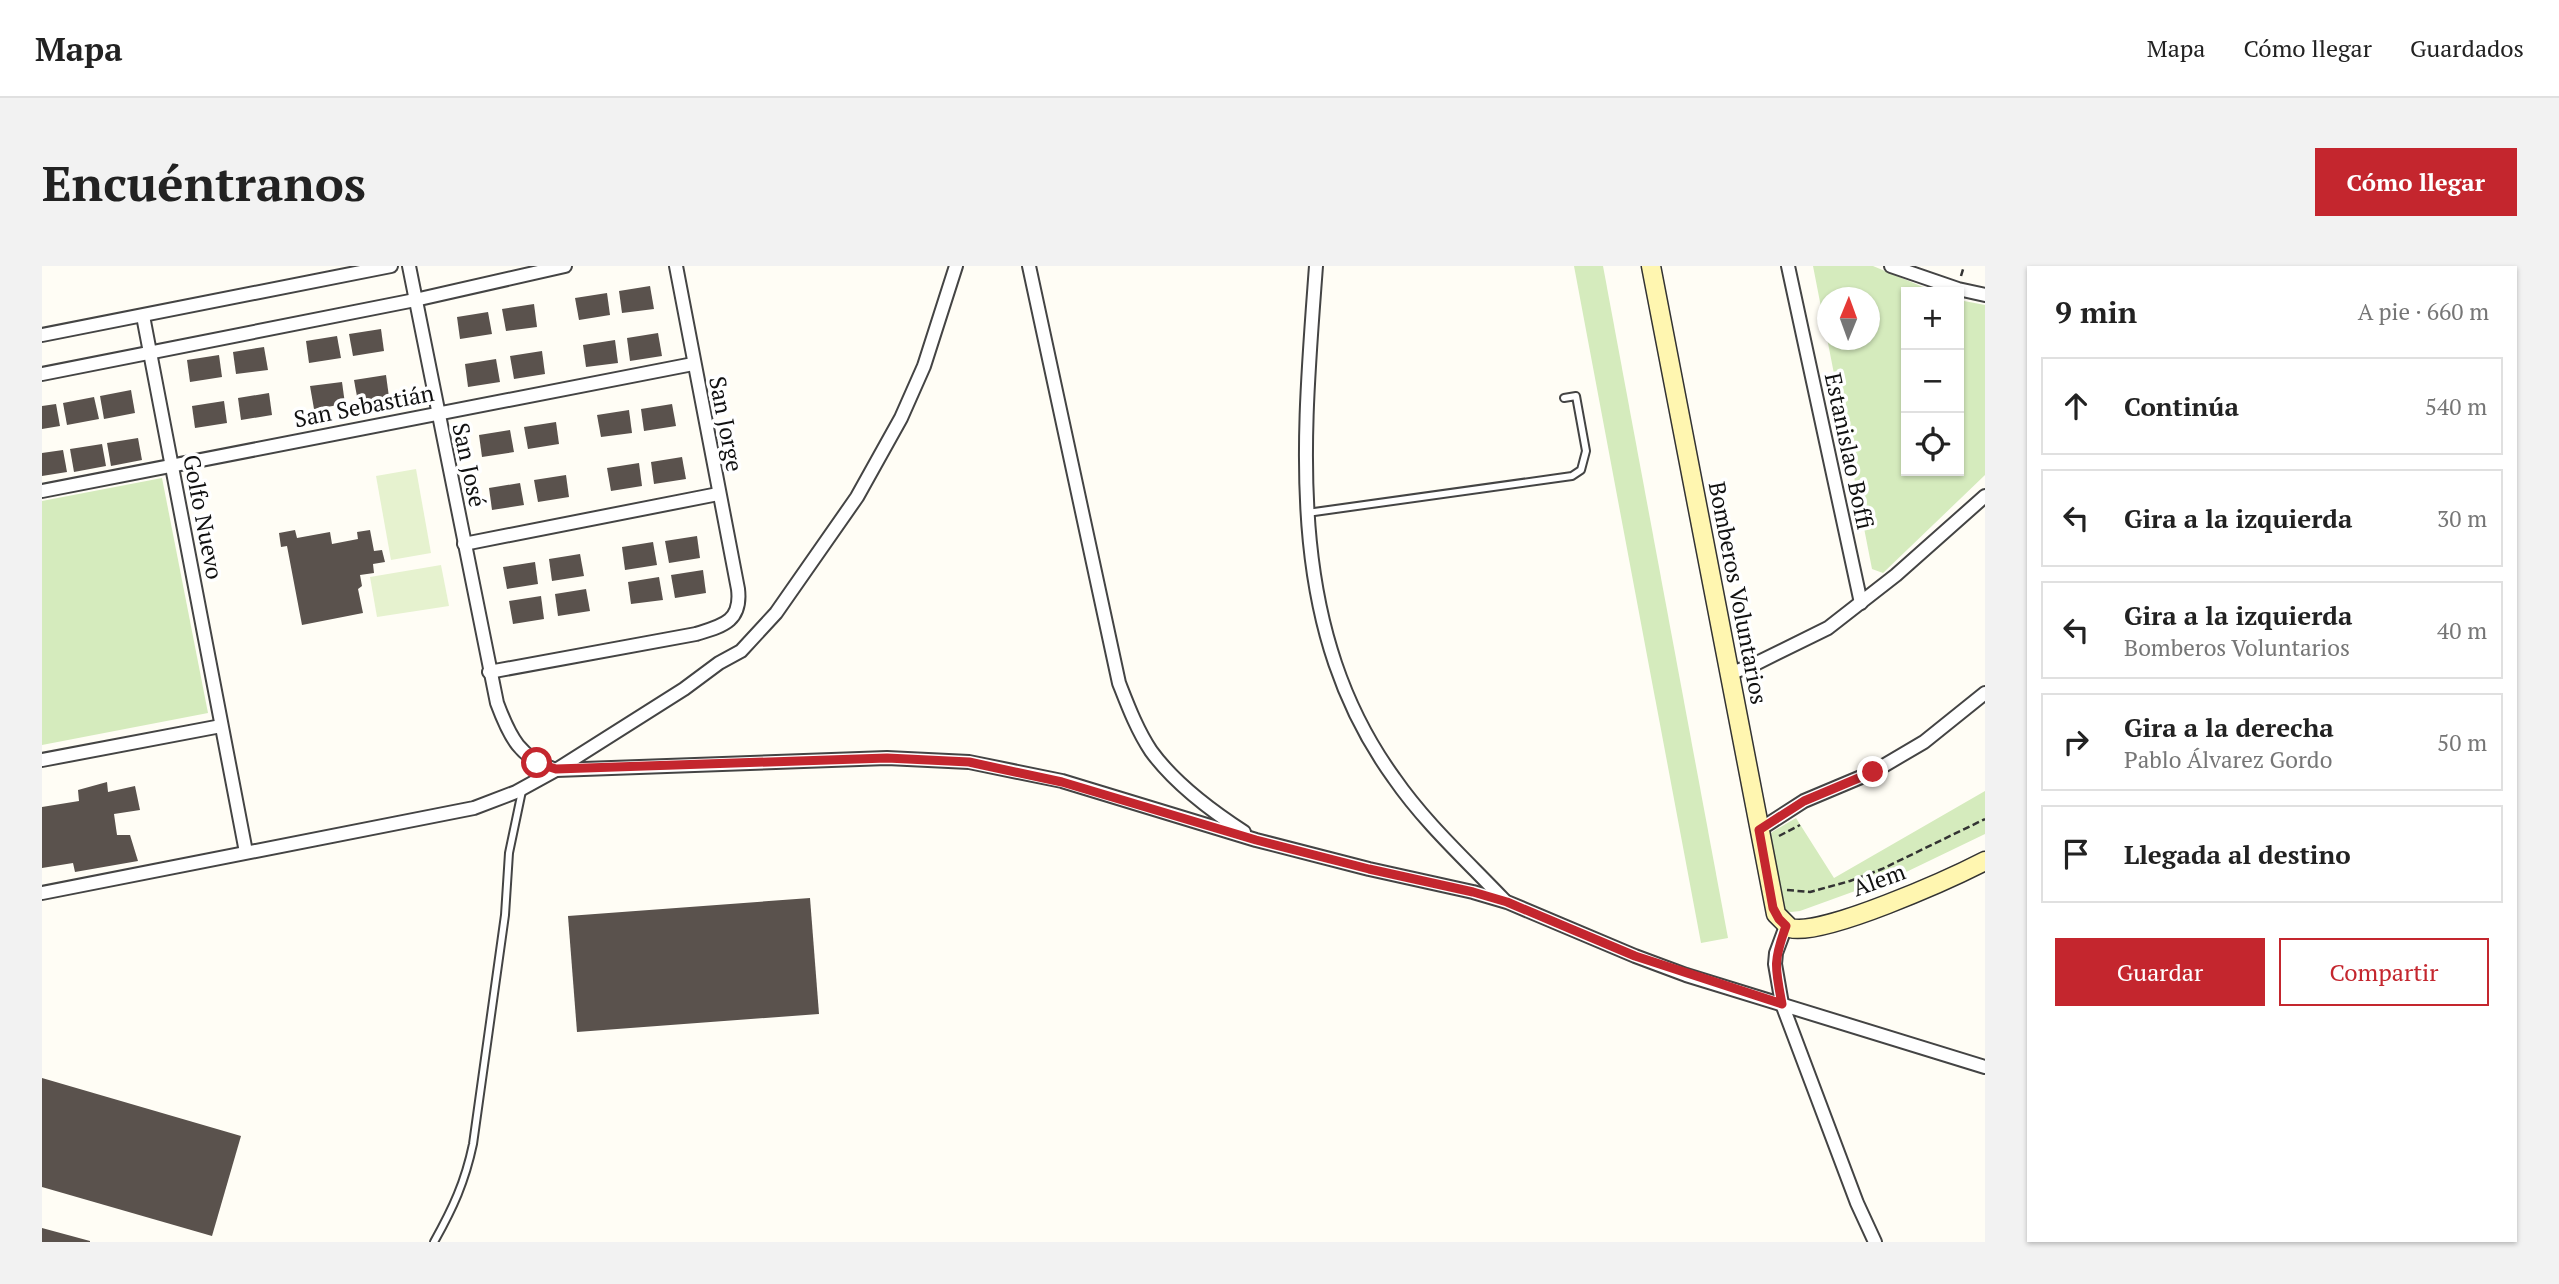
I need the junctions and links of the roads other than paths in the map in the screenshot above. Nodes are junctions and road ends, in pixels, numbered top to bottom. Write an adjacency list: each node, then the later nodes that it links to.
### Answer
1 (391, 266): 13 (street)
2 (409, 266): 12 (street, San José)
3 (565, 266): 12 (street)
4 (676, 266): 16 (street, San Jorge)
5 (956, 266): 32 (street)
6 (1029, 266): 35 (street)
7 (1316, 266): 24 (street)
8 (1651, 266): 28 (main road, Bomberos Voluntarios)
9 (1788, 266): 26 (street, Estanislao Boffi)
10 (1891, 266): 11 (street)
11 (1985, 295)
12 (415, 300): 15 (street); 19 (street, San José)
13 (144, 316): 14 (street); 15 (street, Golfo Nuevo)
14 (42, 335)
15 (151, 353): 17 (street); 20 (street, Golfo Nuevo)
16 (693, 364): 19 (street, San Sebastián); 22 (street, San Jorge)
17 (42, 374)
18 (1564, 398): 24 (lane)
19 (437, 413): 20 (street, San Sebastián); 25 (street, San José)
20 (172, 464): 21 (street, San Sebastián); 30 (street, Golfo Nuevo)
21 (42, 491)
22 (718, 494): 25 (street); 27 (street, San Jorge)
23 (1985, 496): 26 (street)
24 (1307, 513): 39 (street)
25 (464, 544): 27 (street, San José)
26 (1860, 603): 28 (street)
27 (489, 672): 32 (street, San José)
28 (1729, 674): 34 (main road, Bomberos Voluntarios)
29 (1985, 693): 34 (street)
30 (221, 726): 31 (street); 36 (street, Golfo Nuevo)
31 (42, 760)
32 (556, 769): 33 (street); 35 (street)
33 (522, 788): 36 (street); 43 (lane)
34 (1759, 830): 40 (main road, Bomberos Voluntarios)
35 (1256, 840): 39 (street)
36 (246, 852): 38 (street)
37 (1985, 861): 40 (main road, Alem)
38 (42, 892)
39 (1507, 902): 41 (street)
40 (1786, 926): 41 (street)
41 (1782, 1004): 42 (street); 44 (street)
42 (1985, 1067)
43 (434, 1242)
44 (1875, 1242)

